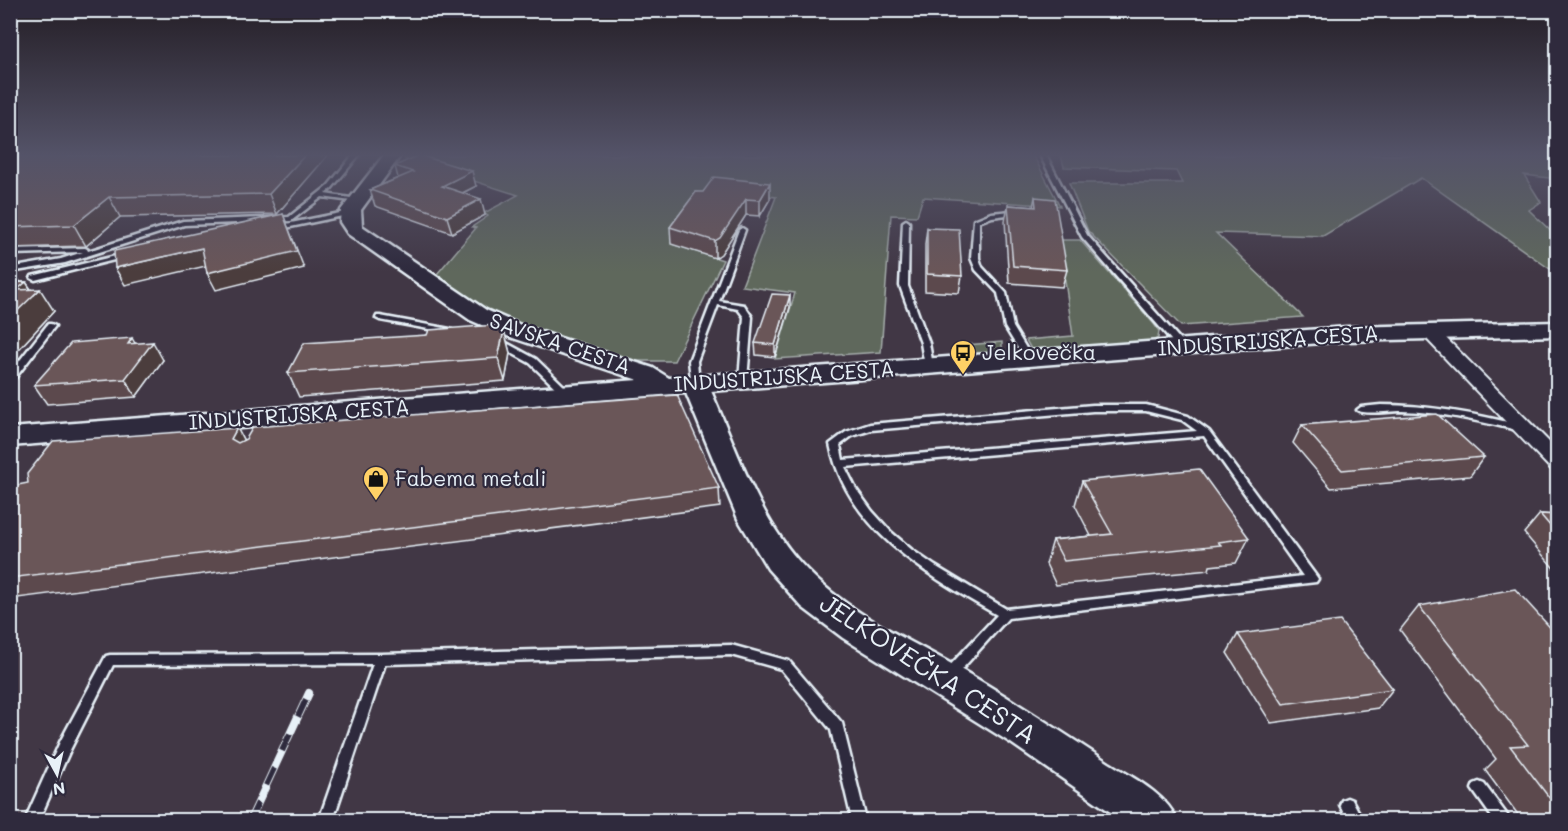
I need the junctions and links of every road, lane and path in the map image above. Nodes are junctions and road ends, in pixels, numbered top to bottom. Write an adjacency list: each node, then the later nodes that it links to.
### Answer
1 (366, 194): 4 (street)
2 (1063, 194): 21 (lane)
3 (320, 195): 4 (lane); 9 (lane)
4 (363, 198): 7 (lane); 27 (street, SAVSKA CESTA)
5 (1012, 213): 22 (lane)
6 (906, 222): 23 (lane)
7 (267, 229)
8 (742, 230): 14 (lane)
9 (97, 250): 10 (lane); 12 (lane)
10 (10, 252)
11 (134, 253): 13 (lane)
12 (10, 270)
13 (35, 278)
14 (715, 302): 25 (lane); 26 (lane)
15 (380, 318): 19 (lane)
16 (51, 326): 24 (lane)
17 (1557, 329): 18 (street, INDUSTRIJSKA CESTA)
18 (1429, 331): 21 (street, INDUSTRIJSKA CESTA); 30 (street)
19 (458, 333)
20 (484, 337): 28 (lane)
21 (1181, 346): 22 (street, INDUSTRIJSKA CESTA)
22 (1028, 358): 23 (street, INDUSTRIJSKA CESTA)
23 (929, 366): 25 (street, INDUSTRIJSKA CESTA)
24 (10, 378)
25 (743, 380): 26 (street, INDUSTRIJSKA CESTA)
26 (695, 384): 27 (street, INDUSTRIJSKA CESTA); 37 (street, JELKOVEČKA CESTA)
27 (658, 387): 28 (street, INDUSTRIJSKA CESTA)
28 (567, 395): 32 (street, INDUSTRIJSKA CESTA)
29 (1361, 410): 30 (lane)
30 (1523, 429): 34 (street)
31 (1206, 433): 33 (lane); 33 (lane); 35 (lane)
32 (13, 439)
33 (838, 464): 35 (lane)
34 (1557, 464)
35 (1005, 614): 37 (lane)
36 (381, 659): 40 (lane); 41 (lane); 42 (lane)
37 (944, 680): 43 (street, JELKOVEČKA CESTA)
38 (1479, 789): 45 (lane)
39 (1347, 805): 44 (lane)
40 (32, 820)
41 (326, 820)
42 (859, 820)
43 (1156, 820)
44 (1356, 820)
45 (1502, 820)

